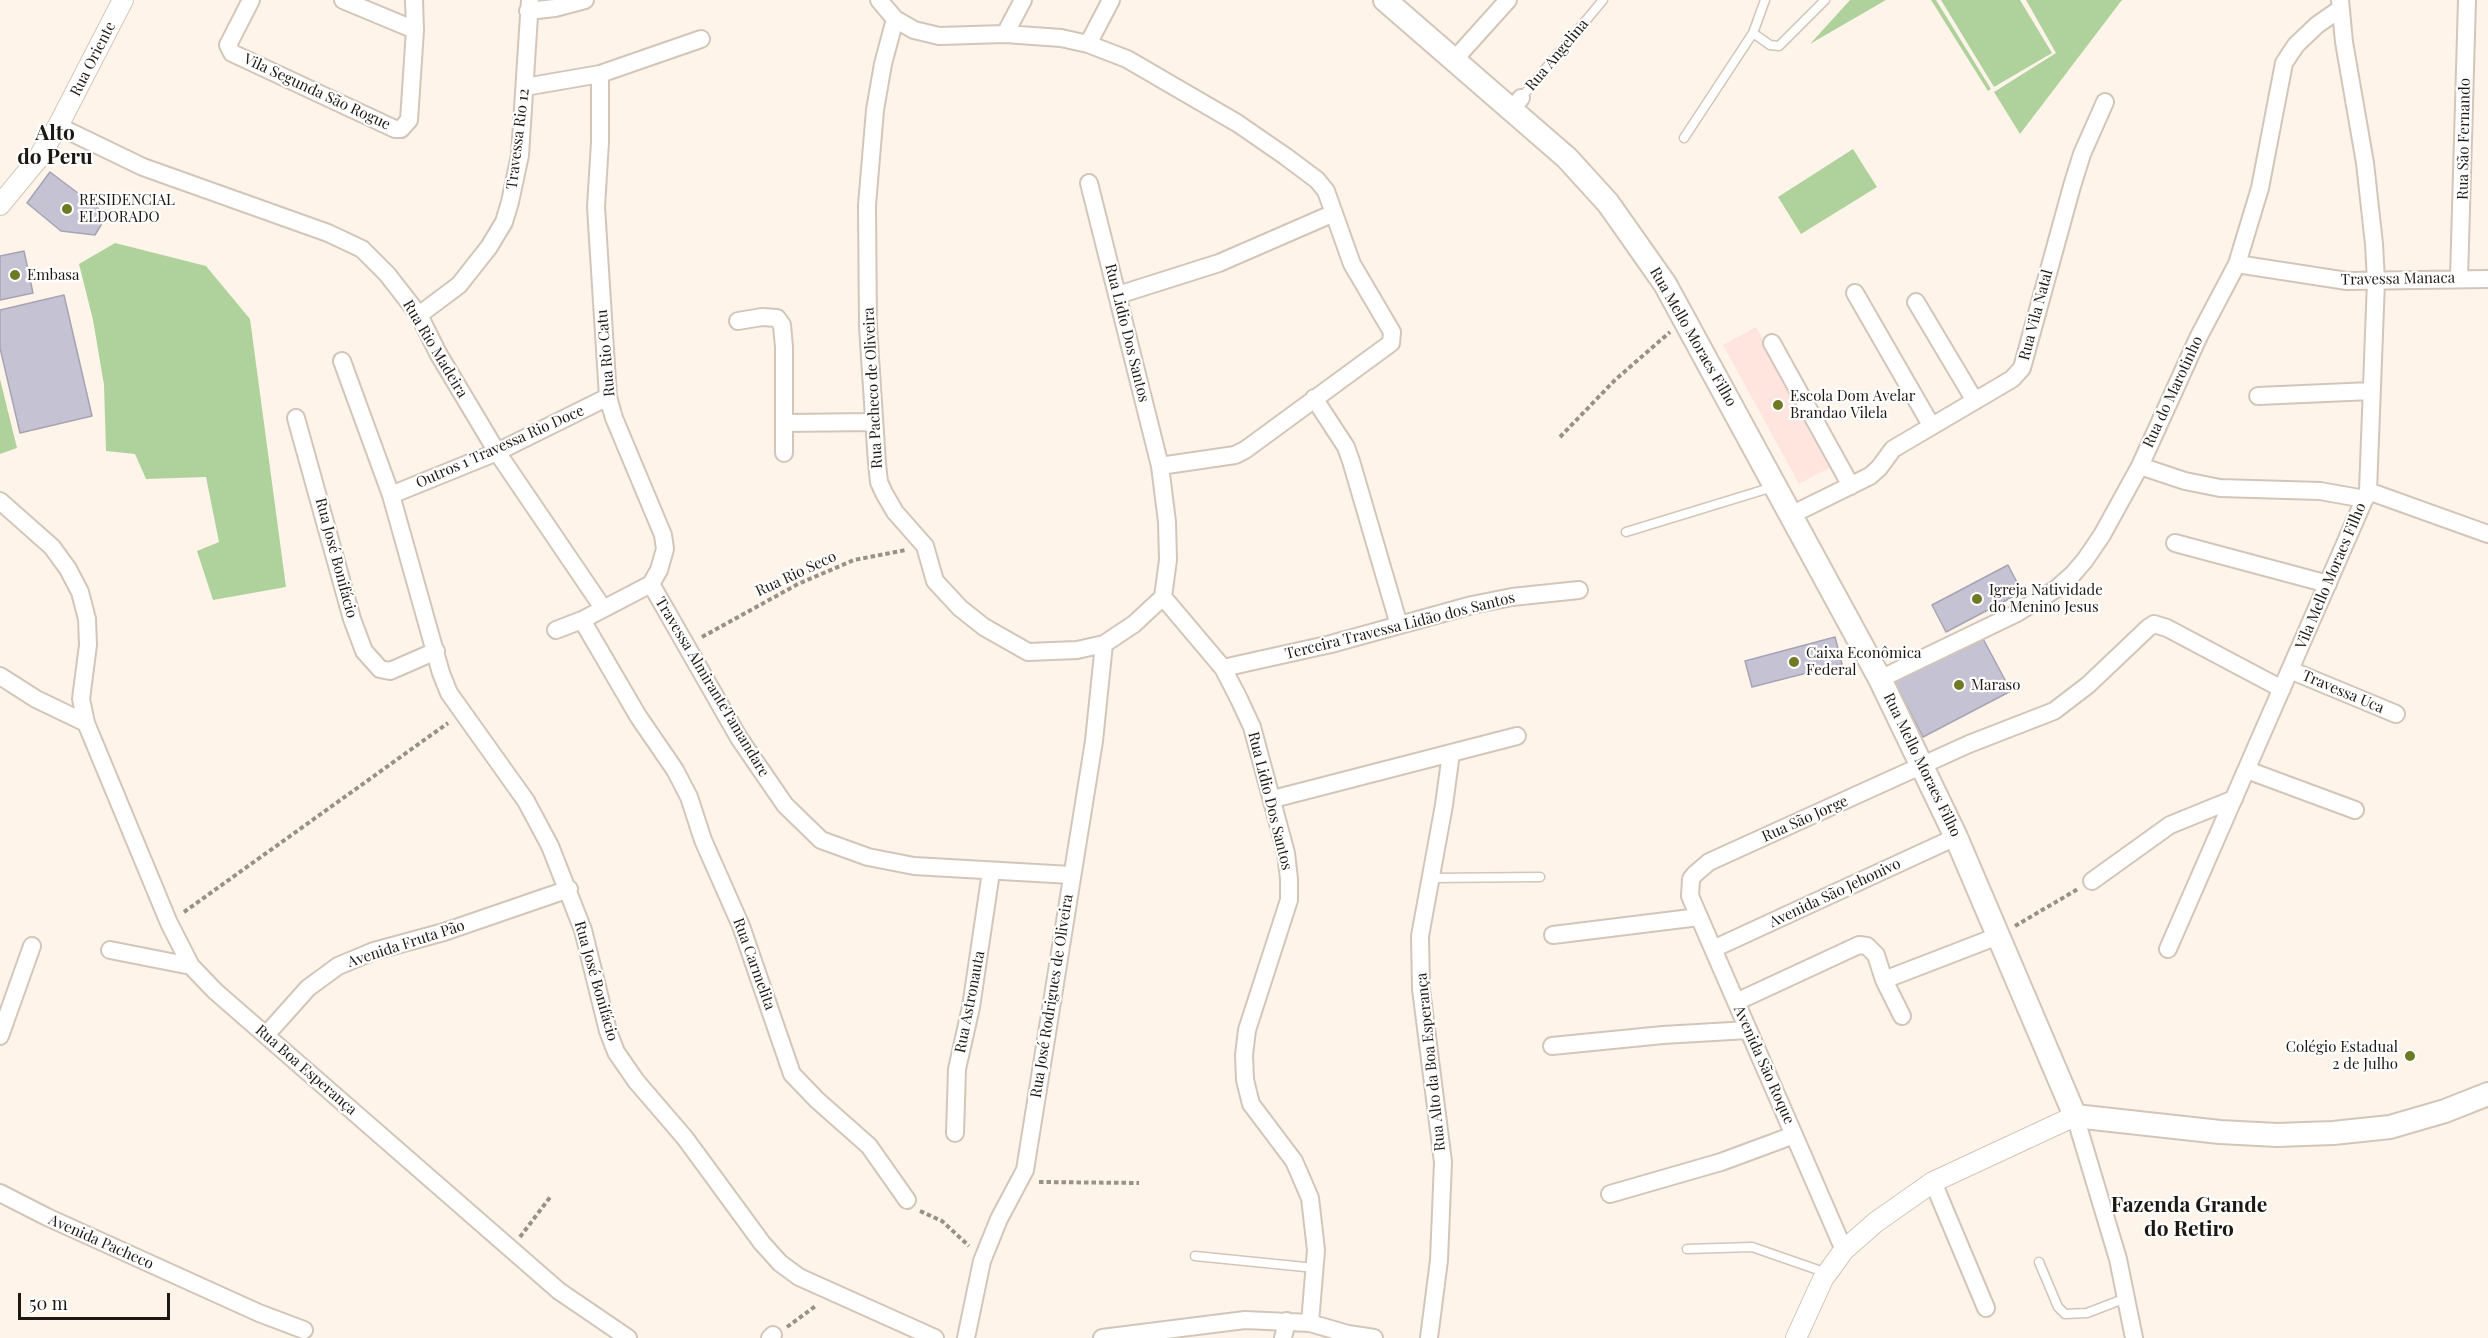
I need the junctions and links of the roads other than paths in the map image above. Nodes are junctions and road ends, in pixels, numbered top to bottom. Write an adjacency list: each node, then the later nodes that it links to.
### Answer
1 (123, 0): 28 (street, Rua Oriente)
2 (251, 0): 18 (street, Vila Segunda São Rogue)
3 (343, 0): 18 (street)
4 (414, 0): 18 (street, Vila Segunda São Rogue)
5 (585, 0): 16 (street)
6 (879, 0): 17 (street)
7 (1023, 0): 20 (street)
8 (1111, 0): 22 (street)
9 (1508, 0): 23 (street)
10 (1603, 0): 27 (lane, Rua Angelina)
11 (1765, 0): 19 (lane)
12 (1825, 0): 19 (lane)
13 (2467, 0): 34 (street, Rua São Fernando)
14 (1392, 2): 23 (main road, Rua Mello Moraes Filho)
15 (2340, 4): 33 (street, Rua do Marotinho); 36 (street, Vila Mello Moraes Filho)
16 (529, 5): 25 (street, Travessa Rio 12)
17 (895, 19): 20 (street); 50 (street, Rua Pacheco de Oliveira)
18 (415, 30)
19 (1753, 33): 29 (lane)
20 (1005, 34): 22 (street)
21 (701, 39): 24 (street)
22 (1088, 44): 32 (street)
23 (1454, 60): 27 (main road, Rua Mello Moraes Filho)
24 (600, 74): 25 (street); 46 (street, Rua Rio Catu)
25 (525, 87): 40 (street, Travessa Rio 12)
26 (2104, 102): 48 (street, Rua Vila Natal)
27 (1516, 104): 57 (main road, Rua Mello Moraes Filho)
28 (58, 126): 31 (street, Rua Oriente); 40 (street, Rua Rio Madeira)
29 (1684, 138)
30 (1089, 183): 38 (street, Rua Lidio Dos Santos)
31 (0, 205)
32 (1334, 213): 38 (street); 47 (street)
33 (2237, 264): 36 (street, Travessa Manaca); 56 (street, Rua do Marotinho)
34 (2459, 278): 35 (street, Travessa Manaca); 36 (street, Travessa Manaca)
35 (2488, 279)
36 (2376, 281): 44 (street, Vila Mello Moraes Filho)
37 (1855, 293): 52 (street)
38 (1118, 295): 55 (street, Rua Lidio Dos Santos)
39 (1916, 302): 48 (street)
40 (419, 315): 53 (street, Rua Rio Madeira)
41 (738, 321): 51 (street)
42 (1772, 343): 58 (street)
43 (342, 362): 59 (street, Rua José Bonifácio)
44 (2371, 391): 45 (street); 60 (street, Vila Mello Moraes Filho)
45 (2258, 396)
46 (608, 398): 53 (street, Outros 1 Travessa Rio Doce); 66 (street, Rua Rio Catu)
47 (1314, 398): 55 (street); 72 (street)
48 (1975, 401): 52 (street, Rua Vila Natal)
49 (296, 417): 75 (street, Rua José Bonifácio)
50 (874, 422): 51 (street); 74 (street, Rua Pacheco de Oliveira)
51 (784, 423): 54 (street)
52 (1931, 424): 58 (street, Rua Vila Natal)
53 (496, 452): 59 (street, Outros 1 Travessa Rio Doce); 70 (street, Rua Rio Madeira)
54 (783, 453)
55 (1160, 466): 69 (street, Rua Lidio Dos Santos)
56 (2140, 466): 60 (street); 79 (street, Rua do Marotinho)
57 (1776, 486): 62 (main road, Rua Mello Moraes Filho); 63 (lane)
58 (1851, 486): 62 (street, Rua Vila Natal)
59 (391, 495): 75 (street, Rua José Bonifácio)
60 (2366, 495): 64 (street); 67 (street, Vila Mello Moraes Filho)
61 (0, 501): 82 (street, Rua Boa Esperança)
62 (1791, 515): 79 (main road, Rua Mello Moraes Filho)
63 (1626, 532)
64 (2488, 534)
65 (2175, 543): 67 (street)
66 (651, 584): 70 (street); 91 (street, Travessa AlmiranteTamandare)
67 (2328, 584): 77 (street, Vila Mello Moraes Filho)
68 (1579, 590): 72 (street, Terceira Travessa Lidão dos Santos)
69 (1163, 597): 74 (street, Rua Pacheco de Oliveira); 76 (street, Rua Lidio Dos Santos)
70 (603, 608): 71 (street)
71 (582, 620): 73 (street); 120 (street, Rua Carmelita)
72 (1399, 625): 76 (street, Terceira Travessa Lidão dos Santos)
73 (556, 630)
74 (1104, 644): 92 (street, Rua José Rodrigues de Oliveira)
75 (436, 651): 97 (street, Rua José Bonifácio)
76 (1223, 668): 88 (street, Rua Lidio Dos Santos)
77 (2290, 670): 80 (street, Vila Mello Moraes Filho); 81 (street, Travessa Uca)
78 (0, 676): 82 (street)
79 (1880, 679): 85 (main road, Rua Mello Moraes Filho)
80 (2282, 689): 85 (street); 86 (street, Vila Mello Moraes Filho)
81 (2396, 714)
82 (86, 723): 105 (street, Rua Boa Esperança)
83 (1517, 736): 84 (street)
84 (1451, 753): 88 (street); 94 (street, Rua Alto da Boa Esperança)
85 (1923, 766): 90 (main road, Rua Mello Moraes Filho); 95 (street, Rua São Jorge)
86 (2247, 770): 87 (street, Vila Mello Moraes Filho); 89 (street)
87 (2234, 799): 96 (street); 103 (street, Vila Mello Moraes Filho)
88 (1273, 800): 125 (street, Rua Lidio Dos Santos)
89 (2355, 810)
90 (1956, 837): 100 (main road, Rua Mello Moraes Filho); 102 (street, Avenida São Jehonivo)
91 (991, 872): 92 (street, Travessa AlmiranteTamandare); 115 (street, Rua Astronauta)
92 (1071, 875): 134 (street, Rua José Rodrigues de Oliveira)
93 (1540, 877): 94 (lane)
94 (1429, 878): 138 (street, Rua Alto da Boa Esperança)
95 (1691, 879): 98 (street, Avenida São Roque)
96 (2092, 881)
97 (568, 889): 110 (street, Avenida Fruta Pão); 133 (street, Rua José Bonifácio)
98 (1699, 918): 99 (street); 102 (street, Avenida São Roque)
99 (1553, 935)
100 (1998, 936): 106 (street); 114 (main road, Rua Mello Moraes Filho)
101 (32, 946): 111 (street)
102 (1713, 949): 107 (street, Avenida São Roque)
103 (2168, 949)
104 (110, 950): 105 (street)
105 (191, 966): 110 (street, Rua Boa Esperança)
106 (1884, 980): 107 (street); 108 (street)
107 (1736, 1002): 109 (street, Avenida São Roque)
108 (1902, 1016)
109 (1748, 1030): 112 (street); 116 (street, Avenida São Roque)
110 (266, 1035): 132 (street, Rua Boa Esperança)
111 (0, 1036)
112 (1552, 1046)
113 (2488, 1094): 114 (main road)
114 (2075, 1116): 117 (street); 127 (street)
115 (955, 1133)
116 (1794, 1135): 119 (street); 122 (street, Avenida São Roque)
117 (1933, 1182): 122 (street); 128 (street)
118 (0, 1192): 131 (street, Avenida Pacheco)
119 (1610, 1194)
120 (907, 1200)
121 (1687, 1249): 126 (lane)
122 (1844, 1250): 126 (street)
123 (1195, 1256): 125 (lane)
124 (2039, 1262): 127 (lane)
125 (1315, 1268): 130 (street, Rua Lidio Dos Santos)
126 (1828, 1273): 139 (street)
127 (2126, 1298): 140 (street)
128 (1986, 1308)
129 (1287, 1321): 130 (street); 135 (street); 136 (street)
130 (1310, 1323): 137 (street)
131 (304, 1330)
132 (628, 1338)
133 (935, 1338)
134 (966, 1338)
135 (1102, 1338)
136 (1283, 1338)
137 (1374, 1338)
138 (1429, 1338)
139 (1796, 1338)
140 (2134, 1338)

